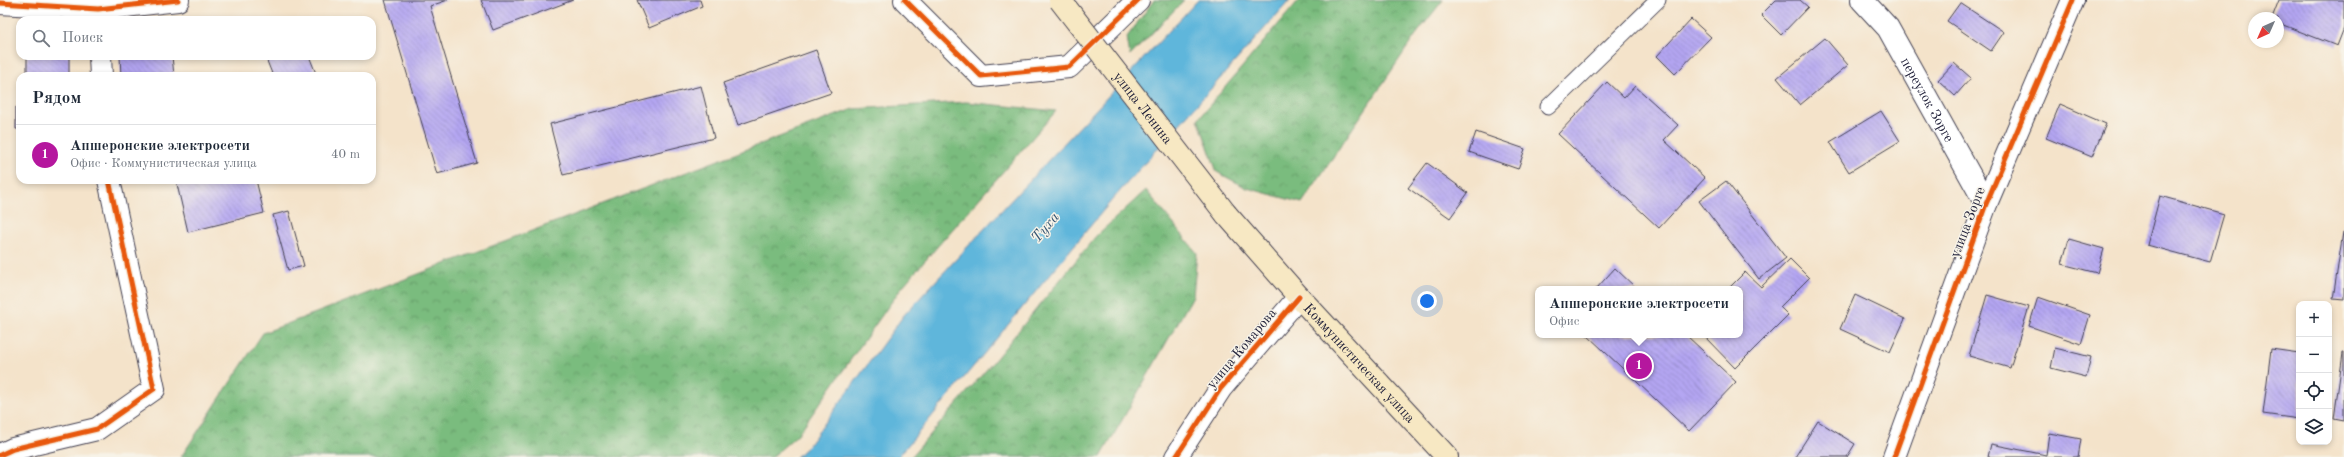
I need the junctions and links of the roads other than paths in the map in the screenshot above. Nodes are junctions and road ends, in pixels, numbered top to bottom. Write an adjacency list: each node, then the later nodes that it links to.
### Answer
1 (178, 0): 9 (street)
2 (905, 0): 4 (street)
3 (1060, 0): 15 (main road, улица Ленина, bridge)
4 (1138, 0)
5 (1658, 0): 12 (lane)
6 (1862, 0): 14 (street, переулок Зорге)
7 (2072, 0): 14 (street, улица Зорге)
8 (0, 3): 9 (street)
9 (98, 14)
10 (100, 60): 11 (street)
11 (101, 72)
12 (1548, 107)
13 (110, 184): 17 (street)
14 (1986, 204): 20 (street, улица Зорге)
15 (1226, 214): 16 (main road, Коммунистическая улица)
16 (1299, 297): 18 (street, улица Комарова); 19 (main road, Коммунистическая улица)
17 (0, 455)
18 (1176, 457)
19 (1447, 457)
20 (1894, 457)

